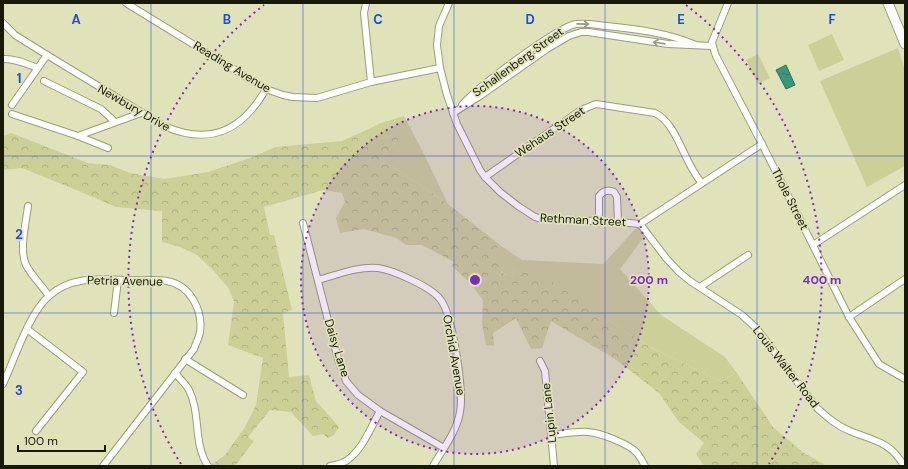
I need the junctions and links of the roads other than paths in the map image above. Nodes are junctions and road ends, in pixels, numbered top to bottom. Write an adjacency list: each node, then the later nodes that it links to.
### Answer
1 (126, 3): 19 (street, Reading Avenue)
2 (366, 3): 18 (street)
3 (449, 3): 16 (street, Rethman Street)
4 (728, 3): 12 (street)
5 (888, 3): 7 (main road)
6 (895, 3): 7 (main road)
7 (898, 19): 9 (main road); 10 (main road)
8 (3, 23): 13 (street, Newbury Drive)
9 (905, 28)
10 (905, 44)
11 (698, 45): 12 (street, Schallenberg Street); 21 (street, Schallenberg Street, one-way to 21); 21 (street, Schallenberg Street, one-way to 11)
12 (712, 46): 27 (street, Thole Street)
13 (46, 55): 15 (street); 22 (street, Newbury Drive)
14 (3, 59): 15 (street)
15 (38, 68): 20 (street)
16 (440, 68): 18 (street, Reading Avenue); 23 (street, Rethman Street)
17 (44, 81): 25 (street)
18 (371, 82): 19 (street, Reading Avenue)
19 (266, 89): 22 (street, Newbury Drive)
20 (12, 105)
21 (460, 108): 23 (street, Schallenberg Street)
22 (141, 113): 25 (street)
23 (453, 113): 29 (street, Rethman Street)
24 (12, 114): 26 (street)
25 (115, 122): 26 (street)
26 (78, 136): 28 (street)
27 (762, 144): 30 (street, Rethman Street); 37 (street, Thole Street)
28 (108, 148)
29 (485, 177): 30 (street, Wehaus Street); 33 (street, Rethman Street)
30 (702, 183): 36 (street, Rethman Street)
31 (905, 185): 37 (street)
32 (28, 206): 43 (street)
33 (599, 221): 34 (street, Rethman Street); 34 (street)
34 (618, 222): 36 (street, Rethman Street)
35 (303, 223): 41 (street, Daisy Lane)
36 (640, 224): 42 (street, Louis Walter Road)
37 (813, 246): 45 (street, Thole Street)
38 (748, 255): 42 (street)
39 (905, 279): 45 (street)
40 (118, 280): 43 (street, Petria Avenue); 44 (street); 47 (street, Petria Avenue)
41 (318, 280): 53 (street, Daisy Lane); 56 (street, Orchid Avenue)
42 (700, 287): 63 (street, Louis Walter Road)
43 (49, 296): 46 (street, Petria Avenue)
44 (114, 314)
45 (849, 317): 50 (street, Thole Street)
46 (27, 329): 51 (street, Petria Avenue); 54 (street)
47 (185, 360): 49 (street, Petria Avenue); 52 (street)
48 (540, 361): 55 (street, Lupin Lane)
49 (175, 373): 57 (street, Petria Avenue); 58 (street)
50 (905, 379)
51 (3, 384)
52 (243, 395)
53 (380, 411): 56 (street, Daisy Lane); 59 (street)
54 (36, 431)
55 (551, 435): 61 (street, Lupin Lane); 62 (street)
56 (444, 448): 60 (street, Orchid Avenue)
57 (103, 466)
58 (208, 466)
59 (330, 466)
60 (433, 466)
61 (554, 466)
62 (645, 466)
63 (904, 466)

